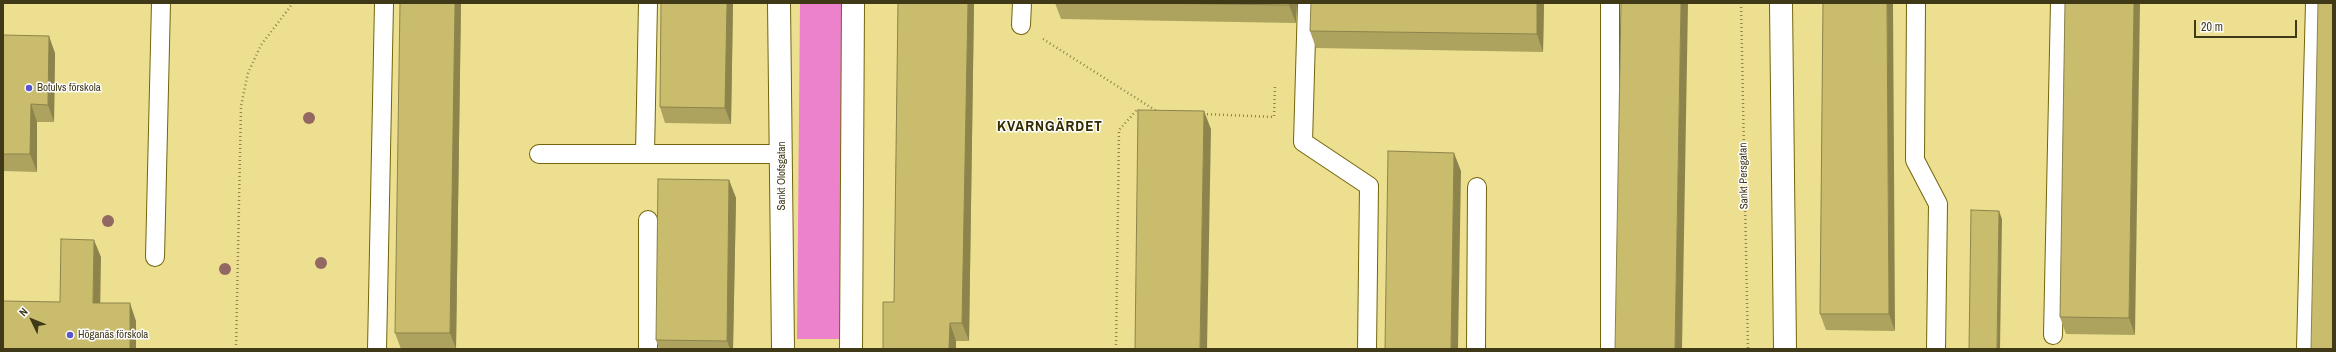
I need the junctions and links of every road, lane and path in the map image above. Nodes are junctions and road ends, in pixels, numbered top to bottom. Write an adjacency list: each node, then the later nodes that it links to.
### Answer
1 (161, 3): 27 (lane)
2 (294, 3): 29 (path)
3 (384, 3): 30 (lane)
4 (648, 3): 22 (lane)
5 (779, 3): 24 (street, Sankt Olofsgatan)
6 (853, 3): 33 (street)
7 (1022, 3): 15 (lane)
8 (1307, 3): 35 (lane)
9 (1610, 3): 37 (lane)
10 (1741, 3): 38 (path, Sankt Persgatan)
11 (1781, 3): 39 (street)
12 (1916, 3): 40 (lane)
13 (2060, 3): 28 (lane)
14 (2316, 3): 41 (lane)
15 (1021, 25): 19 (path)
16 (1275, 80): 21 (path)
17 (1143, 111): 34 (path)
18 (1151, 111): 19 (path)
19 (1158, 112): 20 (path)
20 (1166, 112)
21 (1197, 114)
22 (645, 153): 23 (lane); 24 (lane)
23 (539, 154)
24 (782, 154): 32 (street, Sankt Olofsgatan)
25 (1477, 187): 36 (lane)
26 (648, 220): 31 (lane)
27 (155, 257)
28 (2053, 335)
29 (236, 349)
30 (377, 349)
31 (648, 349)
32 (783, 349)
33 (851, 349)
34 (1116, 349)
35 (1367, 349)
36 (1476, 349)
37 (1610, 349)
38 (1748, 349)
39 (1784, 349)
40 (1936, 349)
41 (2306, 349)

